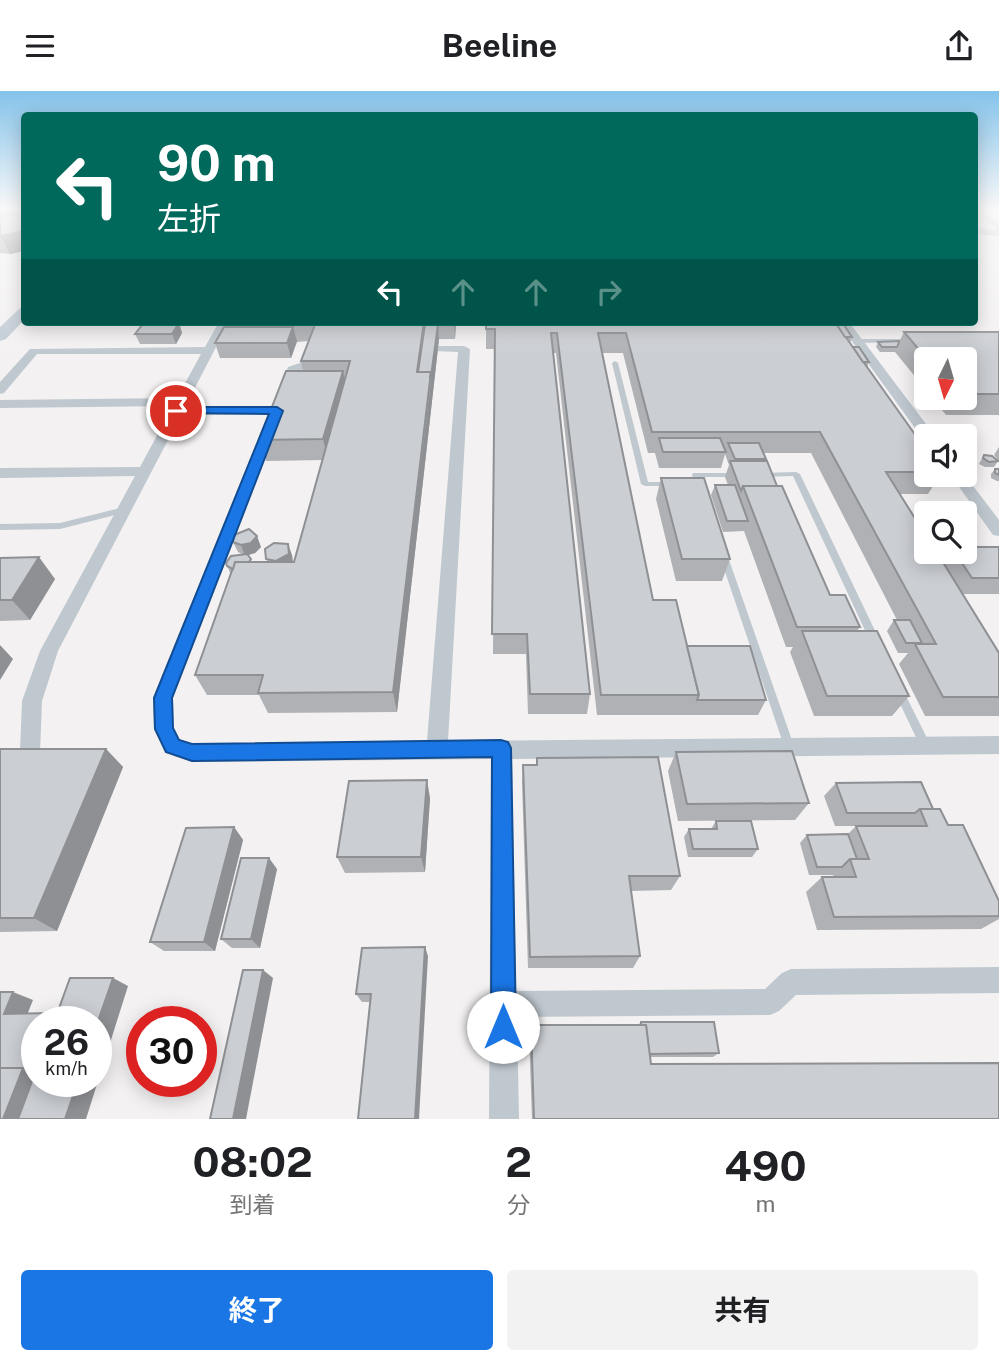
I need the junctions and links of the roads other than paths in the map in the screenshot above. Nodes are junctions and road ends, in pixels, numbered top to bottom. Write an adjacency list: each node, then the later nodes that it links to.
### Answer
1 (21, 315): 4 (street)
2 (222, 326): 9 (street)
3 (846, 326): 5 (street)
4 (0, 335)
5 (858, 341): 6 (lane); 15 (street)
6 (922, 341)
7 (317, 349): 14 (street)
8 (438, 349): 31 (street)
9 (209, 350): 11 (street); 13 (street)
10 (615, 363): 18 (lane)
11 (0, 390)
12 (0, 404): 13 (street)
13 (179, 406): 14 (street); 16 (street)
14 (277, 411): 31 (street)
15 (919, 424)
16 (144, 471): 17 (street); 21 (street)
17 (0, 473)
18 (699, 484): 20 (lane); 25 (lane)
19 (967, 487): 23 (street)
20 (703, 497)
21 (124, 510): 22 (lane); 32 (street)
22 (0, 527)
23 (999, 531)
24 (721, 549): 29 (lane)
25 (878, 647)
26 (895, 684): 27 (lane)
27 (925, 745): 28 (street); 29 (street)
28 (999, 745)
29 (789, 746): 30 (street)
30 (501, 748): 31 (street); 34 (street)
31 (438, 749)
32 (30, 753)
33 (999, 980): 34 (street)
34 (503, 1003): 35 (street)
35 (504, 1119)

